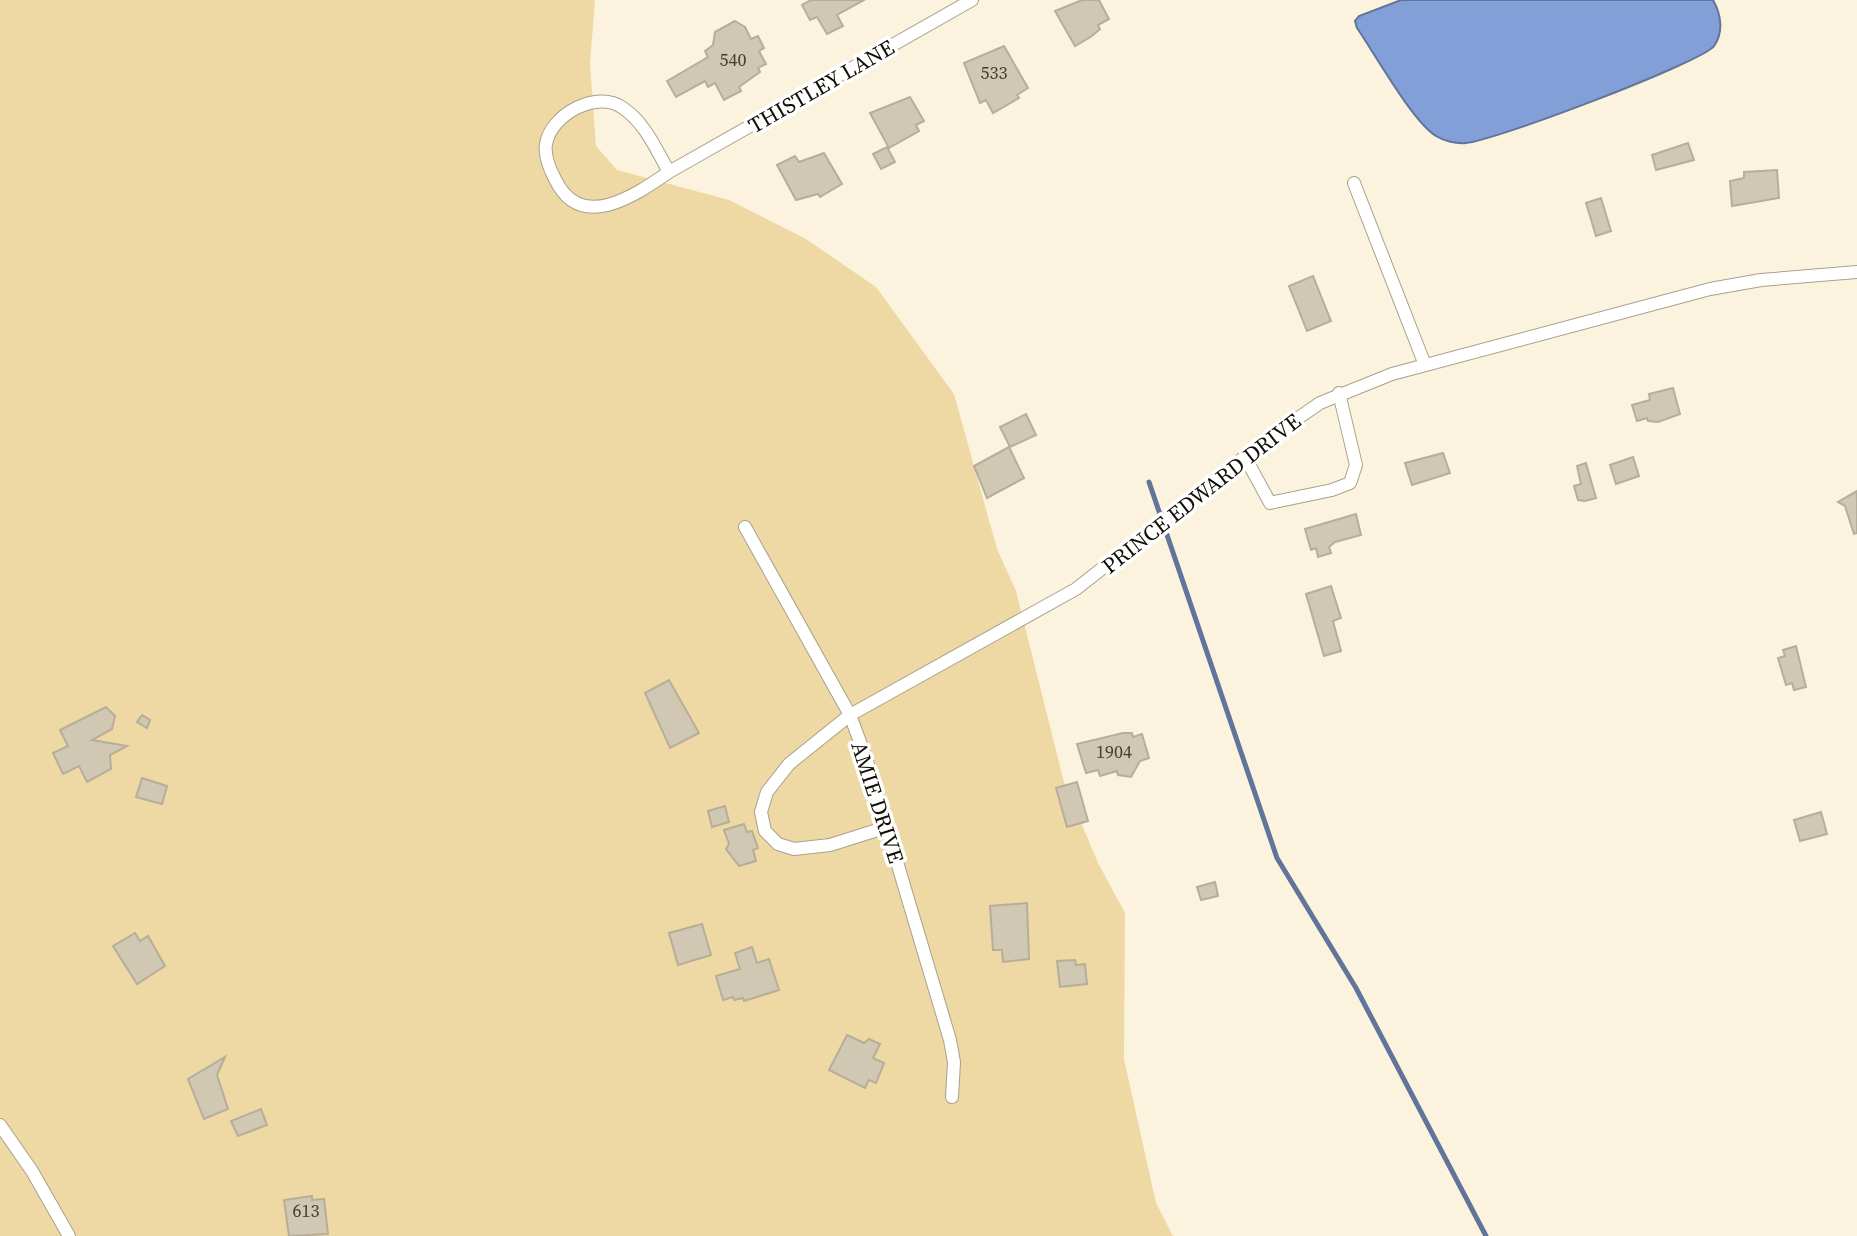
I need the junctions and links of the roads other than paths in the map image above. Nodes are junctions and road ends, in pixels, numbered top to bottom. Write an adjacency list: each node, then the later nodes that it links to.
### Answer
1 (972, 0): 2 (street, THISTLEY LANE)
2 (669, 172): 2 (street, THISTLEY LANE)
3 (1354, 183): 5 (street)
4 (1857, 272): 5 (street, PRINCE EDWARD DRIVE)
5 (1425, 365): 6 (street, PRINCE EDWARD DRIVE)
6 (1339, 393): 7 (street, PRINCE EDWARD DRIVE); 7 (street)
7 (1245, 457): 9 (street, PRINCE EDWARD DRIVE)
8 (745, 527): 9 (street, AMIE DRIVE)
9 (850, 715): 10 (street, AMIE DRIVE); 10 (street, PRINCE EDWARD DRIVE)
10 (887, 827): 11 (street, AMIE DRIVE)
11 (952, 1097)
12 (0, 1125): 13 (street)
13 (69, 1236)

